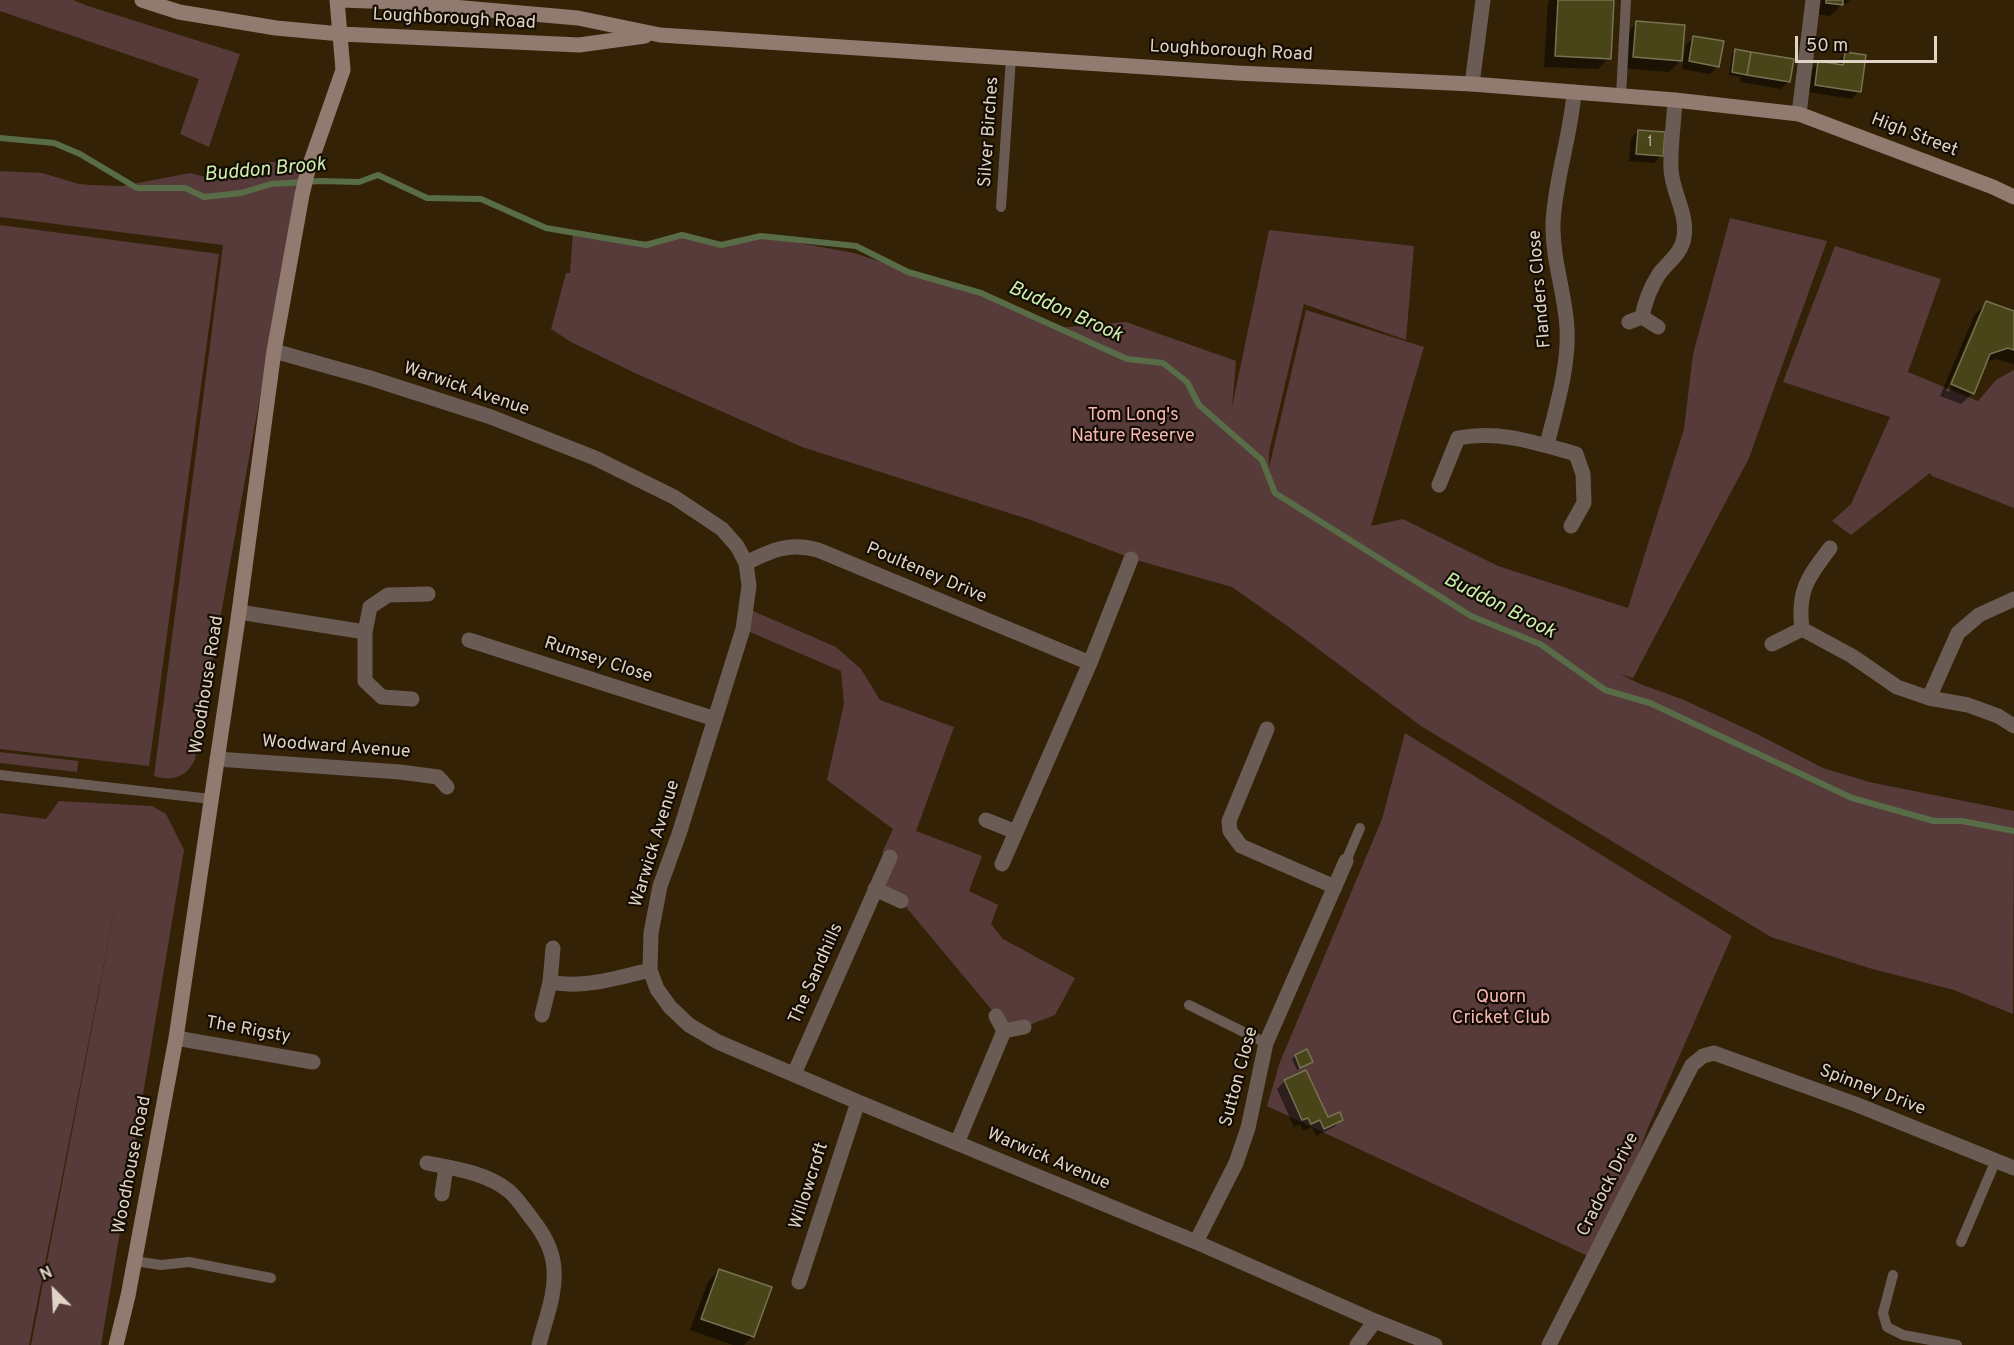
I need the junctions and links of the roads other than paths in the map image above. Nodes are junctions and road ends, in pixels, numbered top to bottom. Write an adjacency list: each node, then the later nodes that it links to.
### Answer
1 (142, 0): 6 (street, Loughborough Road)
2 (339, 0): 6 (street, Woodhouse Road); 7 (street, Loughborough Road)
3 (1483, 0): 9 (street)
4 (1626, 0): 11 (lane)
5 (1813, 0): 13 (street)
6 (340, 34): 7 (street, Loughborough Road); 17 (street, Woodhouse Road)
7 (660, 34): 8 (street, Loughborough Road)
8 (1011, 58): 9 (street, Loughborough Road); 15 (lane, Silver Birches)
9 (1472, 84): 10 (street, Loughborough Road)
10 (1574, 92): 11 (street, Loughborough Road); 18 (street, Flanders Close)
11 (1621, 96): 12 (street, Loughborough Road)
12 (1675, 100): 13 (street, Loughborough Road); 16 (street)
13 (1799, 114): 14 (street, High Street)
14 (2014, 197)
15 (1001, 207)
16 (1658, 327)
17 (274, 351): 23 (street, Warwick Avenue); 26 (street, Woodhouse Road)
18 (1547, 446): 19 (street); 20 (street)
19 (1439, 485)
20 (1571, 526)
21 (1830, 548): 27 (street)
22 (1131, 559): 31 (street)
23 (746, 563): 31 (street, Poulteney Drive); 34 (street, Warwick Avenue)
24 (428, 594): 28 (street)
25 (2014, 599): 32 (street)
26 (239, 612): 28 (street); 37 (street, Woodhouse Road)
27 (1802, 629): 30 (street); 32 (street)
28 (365, 632): 33 (street)
29 (469, 640): 34 (street, Rumsey Close)
30 (1772, 644)
31 (1090, 663): 43 (street)
32 (1929, 698): 35 (street)
33 (412, 699)
34 (716, 719): 51 (street, Warwick Avenue)
35 (2014, 726)
36 (1268, 729): 47 (street)
37 (217, 759): 39 (street, Woodward Avenue); 40 (street, Woodhouse Road)
38 (0, 775): 40 (lane)
39 (447, 787)
40 (211, 799): 58 (street, Woodhouse Road)
41 (986, 819): 43 (street)
42 (1360, 828): 45 (lane)
43 (1016, 832): 46 (street)
44 (890, 856): 48 (street, The Sandhills)
45 (1346, 861): 47 (street, Sutton Close)
46 (1002, 864)
47 (1335, 887): 59 (street, Sutton Close)
48 (875, 889): 49 (street); 62 (street, The Sandhills)
49 (901, 901)
50 (553, 948): 52 (street)
51 (650, 970): 52 (street); 62 (street, Warwick Avenue)
52 (550, 982): 54 (street)
53 (1189, 1005): 59 (lane)
54 (542, 1015)
55 (996, 1016): 57 (street)
56 (1024, 1027): 57 (street)
57 (1004, 1031): 64 (street)
58 (176, 1038): 61 (street, The Rigsty); 72 (street, Woodhouse Road)
59 (1266, 1043): 70 (street, Sutton Close)
60 (1714, 1053): 65 (street, Spinney Drive); 81 (street, Cradock Drive)
61 (313, 1062)
62 (794, 1074): 63 (street, Warwick Avenue)
63 (858, 1102): 64 (street, Warwick Avenue); 75 (street, Willowcroft)
64 (957, 1143): 70 (street, Warwick Avenue)
65 (1996, 1160): 68 (street, Spinney Drive); 71 (lane)
66 (427, 1163): 67 (street)
67 (446, 1167): 69 (street); 78 (street)
68 (2014, 1168)
69 (442, 1194)
70 (1196, 1242): 76 (street, Warwick Avenue)
71 (1960, 1242)
72 (134, 1261): 74 (lane); 77 (street, Woodhouse Road)
73 (1893, 1275): 82 (lane)
74 (271, 1278)
75 (799, 1282)
76 (1375, 1321): 79 (street); 80 (street, Warwick Avenue)
77 (116, 1345)
78 (539, 1345)
79 (1357, 1345)
80 (1435, 1345)
81 (1549, 1345)
82 (1958, 1345)

